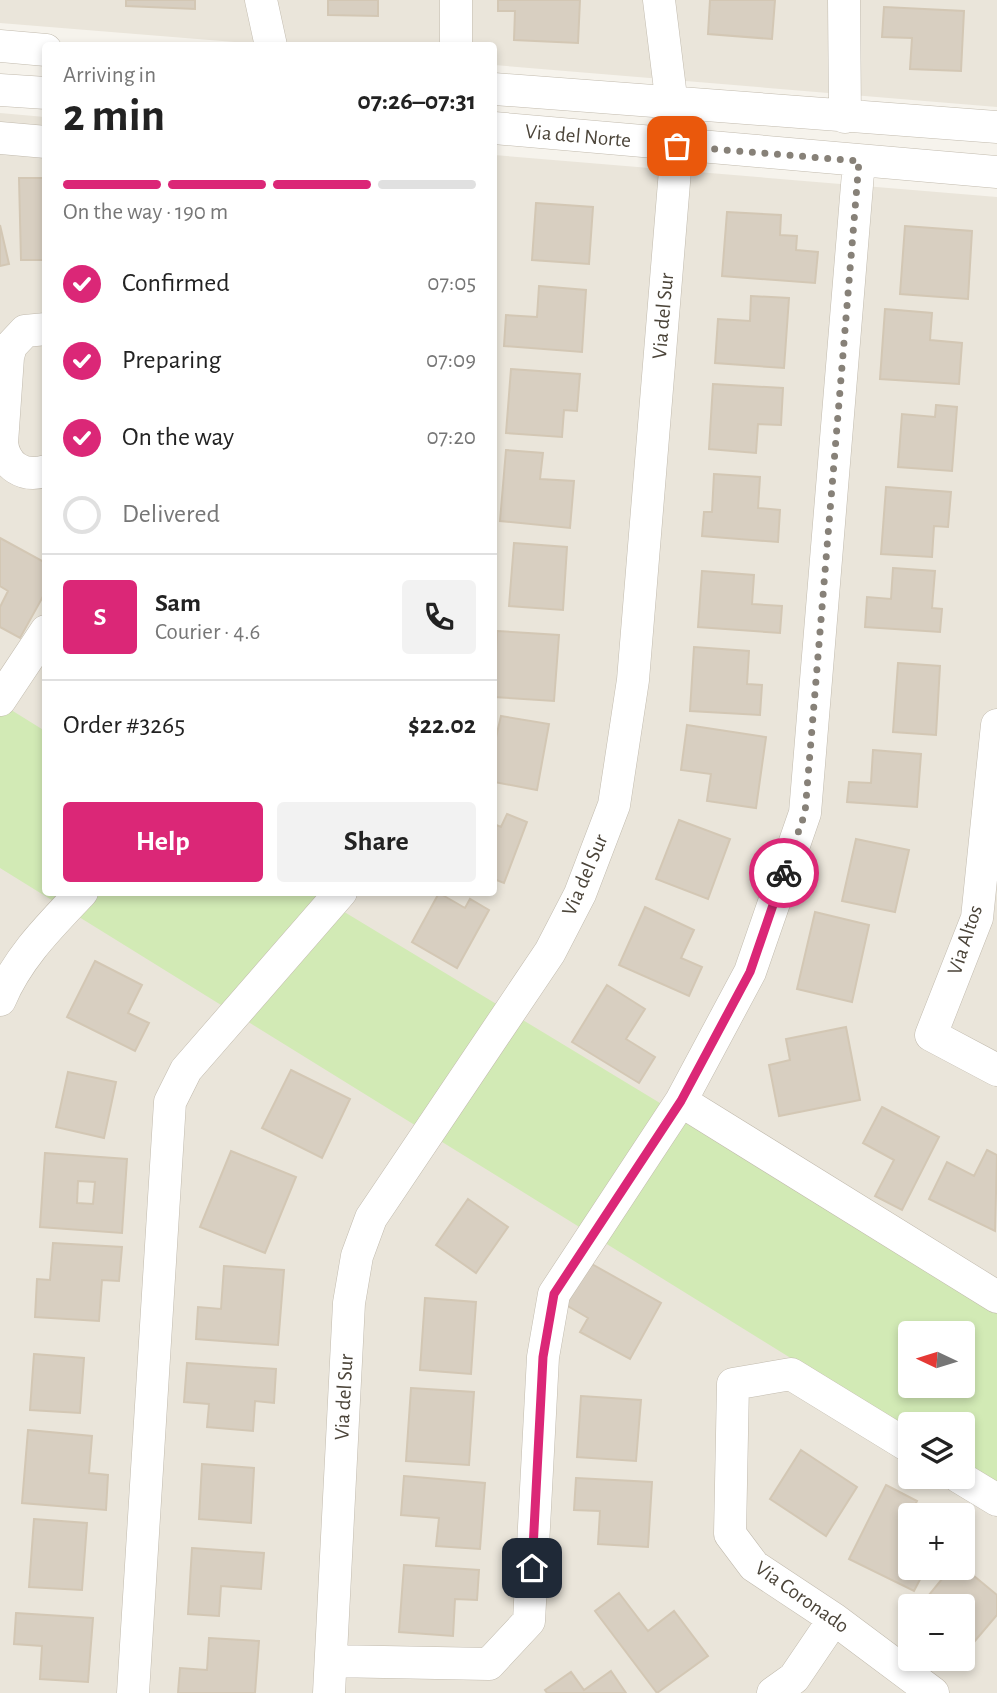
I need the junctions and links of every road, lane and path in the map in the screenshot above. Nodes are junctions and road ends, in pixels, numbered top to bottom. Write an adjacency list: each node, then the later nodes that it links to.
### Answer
1 (261, 0): 5 (street)
2 (456, 0): 6 (street)
3 (659, 0): 12 (street, Via del Sur)
4 (844, 0): 13 (street)
5 (270, 42)
6 (456, 42)
7 (0, 46): 8 (street)
8 (42, 50)
9 (497, 89): 12 (street, Via del Norte)
10 (0, 90): 11 (street)
11 (42, 93)
12 (672, 104): 13 (street, Via del Norte); 18 (street, Via del Sur)
13 (845, 117): 14 (street, Via del Norte)
14 (997, 127)
15 (497, 128): 18 (street, Via del Norte)
16 (0, 138): 17 (street)
17 (42, 142)
18 (677, 146): 19 (street, Via del Norte); 36 (street, Via del Sur)
19 (859, 161): 20 (street, Via del Norte); 30 (street)
20 (997, 173)
21 (42, 329): 22 (street)
22 (42, 472)
23 (42, 636): 24 (street)
24 (3, 690)
25 (997, 725): 29 (street, Via Altos)
26 (78, 896): 28 (street)
27 (338, 896): 37 (street)
28 (0, 1000)
29 (997, 1070)
30 (681, 1101): 31 (street); 36 (street)
31 (997, 1297)
32 (898, 1440): 35 (street, Via Coronado)
33 (975, 1487): 34 (street)
34 (997, 1500)
35 (834, 1619): 39 (street); 40 (street, Via Coronado)
36 (331, 1661): 38 (street, Via del Sur)
37 (133, 1693)
38 (329, 1693)
39 (773, 1693)
40 (933, 1693)

